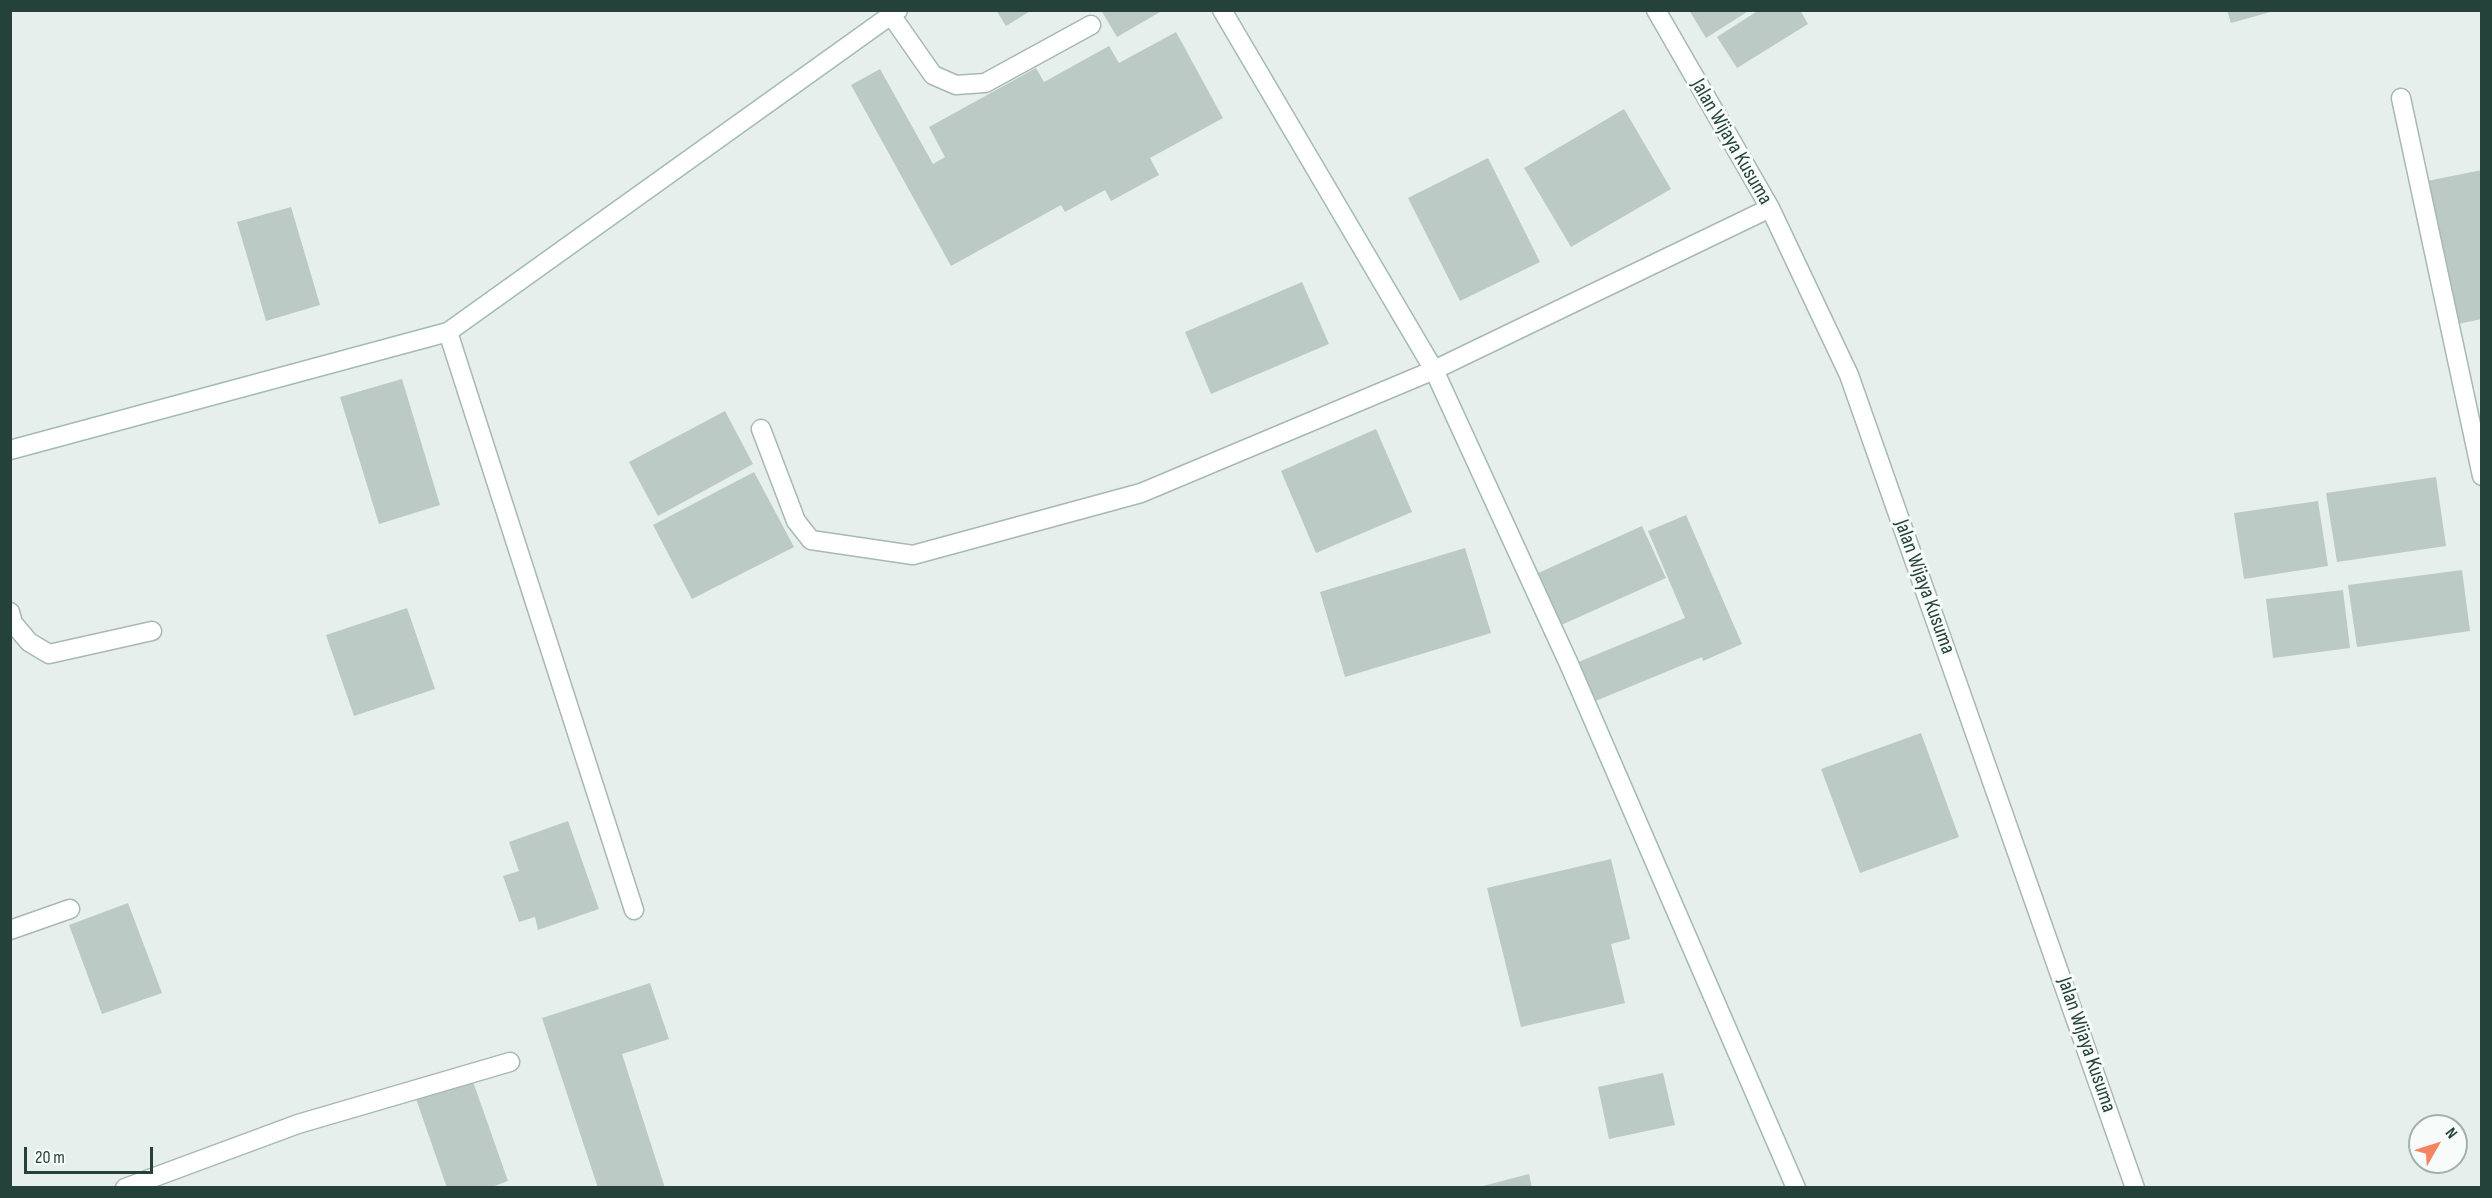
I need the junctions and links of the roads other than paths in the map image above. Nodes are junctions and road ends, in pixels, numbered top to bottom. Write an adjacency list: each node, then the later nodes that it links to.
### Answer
1 (1222, 10): 8 (street)
2 (1656, 10): 6 (street, Jalan Wijaya Kusuma)
3 (894, 13): 4 (street); 7 (street)
4 (1091, 25)
5 (2401, 98): 11 (street)
6 (1770, 208): 8 (street); 20 (street, Jalan Wijaya Kusuma)
7 (448, 332): 10 (street); 15 (street)
8 (1434, 370): 9 (street); 19 (street)
9 (761, 429)
10 (10, 450)
11 (2481, 476)
12 (10, 612): 13 (street)
13 (152, 631)
14 (70, 909): 16 (street)
15 (634, 910)
16 (10, 930)
17 (510, 1062): 18 (street)
18 (125, 1188)
19 (1796, 1188)
20 (2136, 1188)

